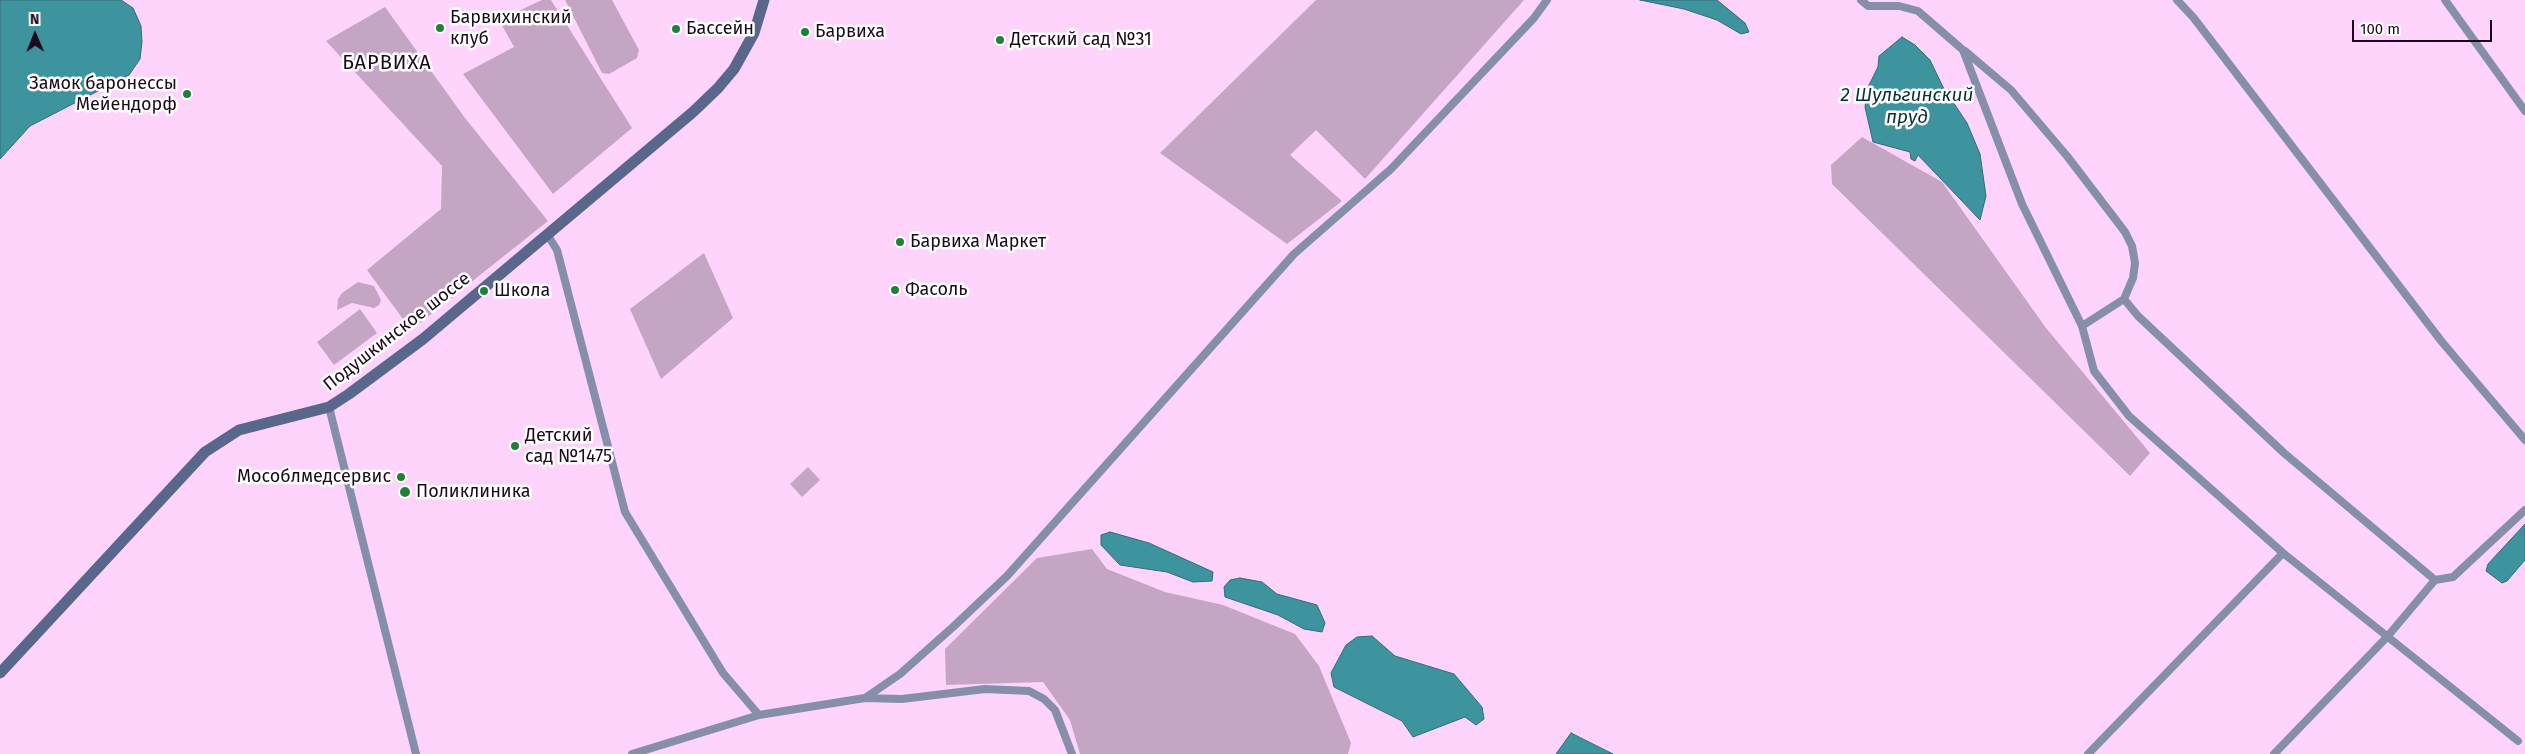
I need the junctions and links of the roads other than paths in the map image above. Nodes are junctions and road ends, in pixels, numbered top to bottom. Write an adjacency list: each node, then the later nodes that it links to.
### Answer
1 (764, 0): 8 (main road, Подушкинское шоссе)
2 (1547, 0): 18 (street)
3 (1861, 0): 6 (street)
4 (2177, 0): 12 (street)
5 (2444, 0): 7 (street)
6 (1963, 50): 9 (street); 10 (street)
7 (2525, 111)
8 (547, 234): 11 (main road, Подушкинское шоссе); 19 (street)
9 (2124, 299): 10 (street); 15 (street)
10 (2082, 326): 14 (street)
11 (329, 407): 17 (main road, Подушкинское шоссе); 21 (street)
12 (2525, 440)
13 (2525, 510): 15 (street)
14 (2283, 552): 16 (street); 24 (street)
15 (2435, 580): 16 (street)
16 (2387, 637): 20 (street); 25 (street)
17 (0, 673)
18 (864, 698): 19 (street); 23 (street)
19 (759, 715): 22 (street)
20 (2518, 741)
21 (416, 754)
22 (632, 754)
23 (1072, 754)
24 (2088, 754)
25 (2274, 754)

